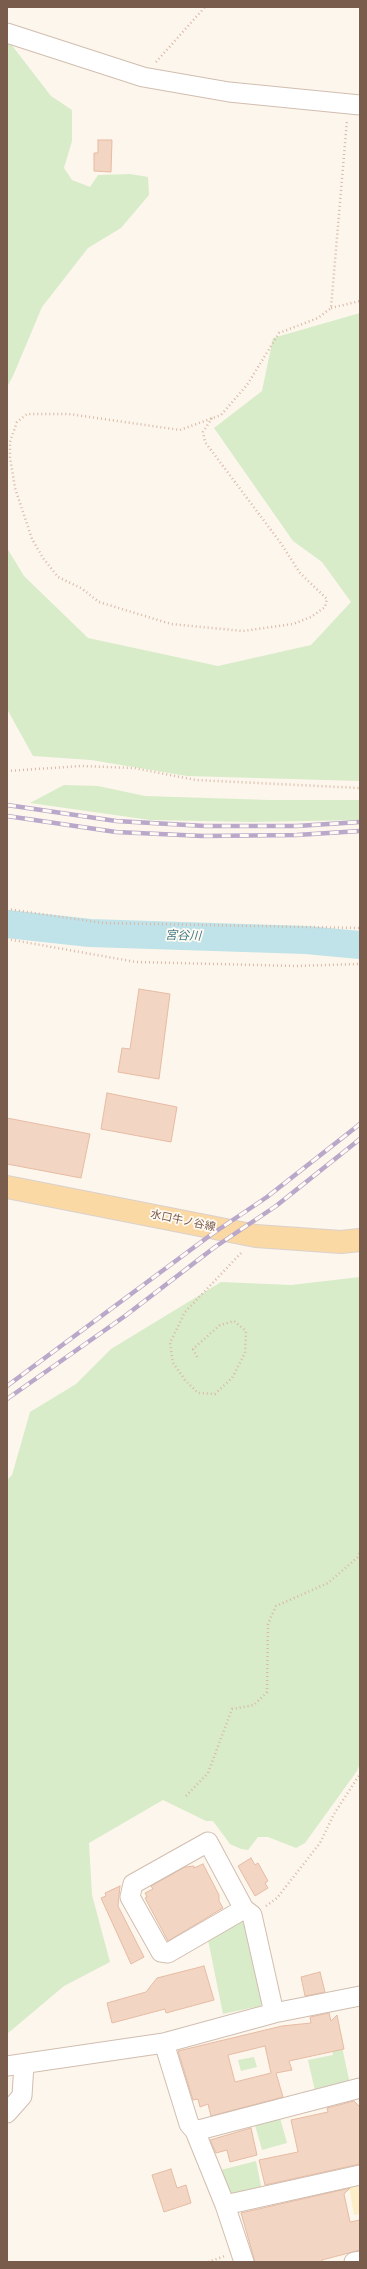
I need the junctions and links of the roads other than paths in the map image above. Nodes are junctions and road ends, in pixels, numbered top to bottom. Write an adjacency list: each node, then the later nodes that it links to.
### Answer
1 (7, 33): 2 (street)
2 (354, 104)
3 (7, 1187): 4 (main road, 水口牛ノ谷線)
4 (360, 1240)
5 (248, 1912): 5 (street); 7 (street)
6 (360, 1996): 7 (street)
7 (274, 2013): 8 (street)
8 (164, 2043): 9 (street); 12 (street)
9 (16, 2065): 11 (street)
10 (360, 2088): 12 (street)
11 (7, 2113)
12 (195, 2131): 14 (street)
13 (360, 2175): 14 (street)
14 (225, 2205): 16 (street)
15 (360, 2261): 17 (street)
16 (244, 2262)
17 (354, 2262)

